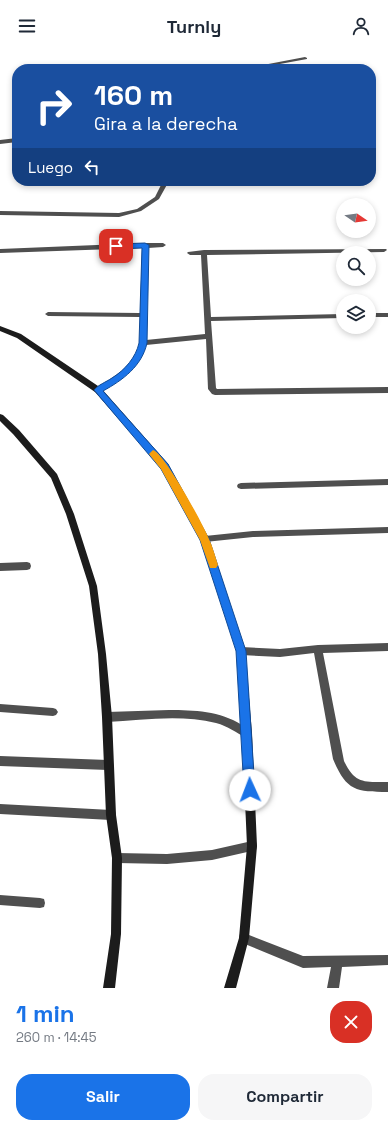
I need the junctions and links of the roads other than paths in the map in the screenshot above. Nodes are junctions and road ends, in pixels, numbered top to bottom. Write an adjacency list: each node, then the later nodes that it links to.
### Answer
1 (305, 58): 2 (street)
2 (272, 64)
3 (12, 141): 4 (street)
4 (0, 142)
5 (163, 186): 6 (street)
6 (0, 213)
7 (145, 245): 8 (street); 10 (street); 14 (street)
8 (163, 245)
9 (384, 250): 11 (street)
10 (0, 251)
11 (204, 252): 12 (street); 18 (street)
12 (190, 253)
13 (48, 314): 14 (street)
14 (143, 315): 21 (street)
15 (376, 315): 16 (street)
16 (388, 315)
17 (336, 316): 18 (street)
18 (209, 319): 20 (street)
19 (0, 328): 22 (main road)
20 (209, 336): 21 (street); 23 (street)
21 (143, 343): 22 (street)
22 (98, 390): 28 (main road)
23 (388, 390)
24 (0, 417): 36 (main road)
25 (388, 482): 26 (street)
26 (241, 486)
27 (388, 530): 28 (street)
28 (205, 539): 33 (main road)
29 (27, 566): 30 (street)
30 (0, 567)
31 (388, 647): 32 (street)
32 (318, 649): 33 (street); 40 (street)
33 (241, 651): 37 (main road)
34 (0, 708): 35 (street)
35 (53, 712)
36 (107, 717): 37 (street); 39 (main road)
37 (247, 734): 43 (main road)
38 (0, 761): 39 (street)
39 (108, 765): 42 (main road)
40 (388, 787)
41 (0, 809): 42 (street)
42 (111, 815): 44 (main road)
43 (252, 846): 44 (street); 47 (main road)
44 (117, 858): 50 (main road)
45 (0, 900): 46 (street)
46 (40, 903)
47 (244, 938): 49 (street); 51 (main road)
48 (388, 960): 49 (street)
49 (337, 961): 52 (street)
50 (109, 988)
51 (230, 988)
52 (333, 988)

